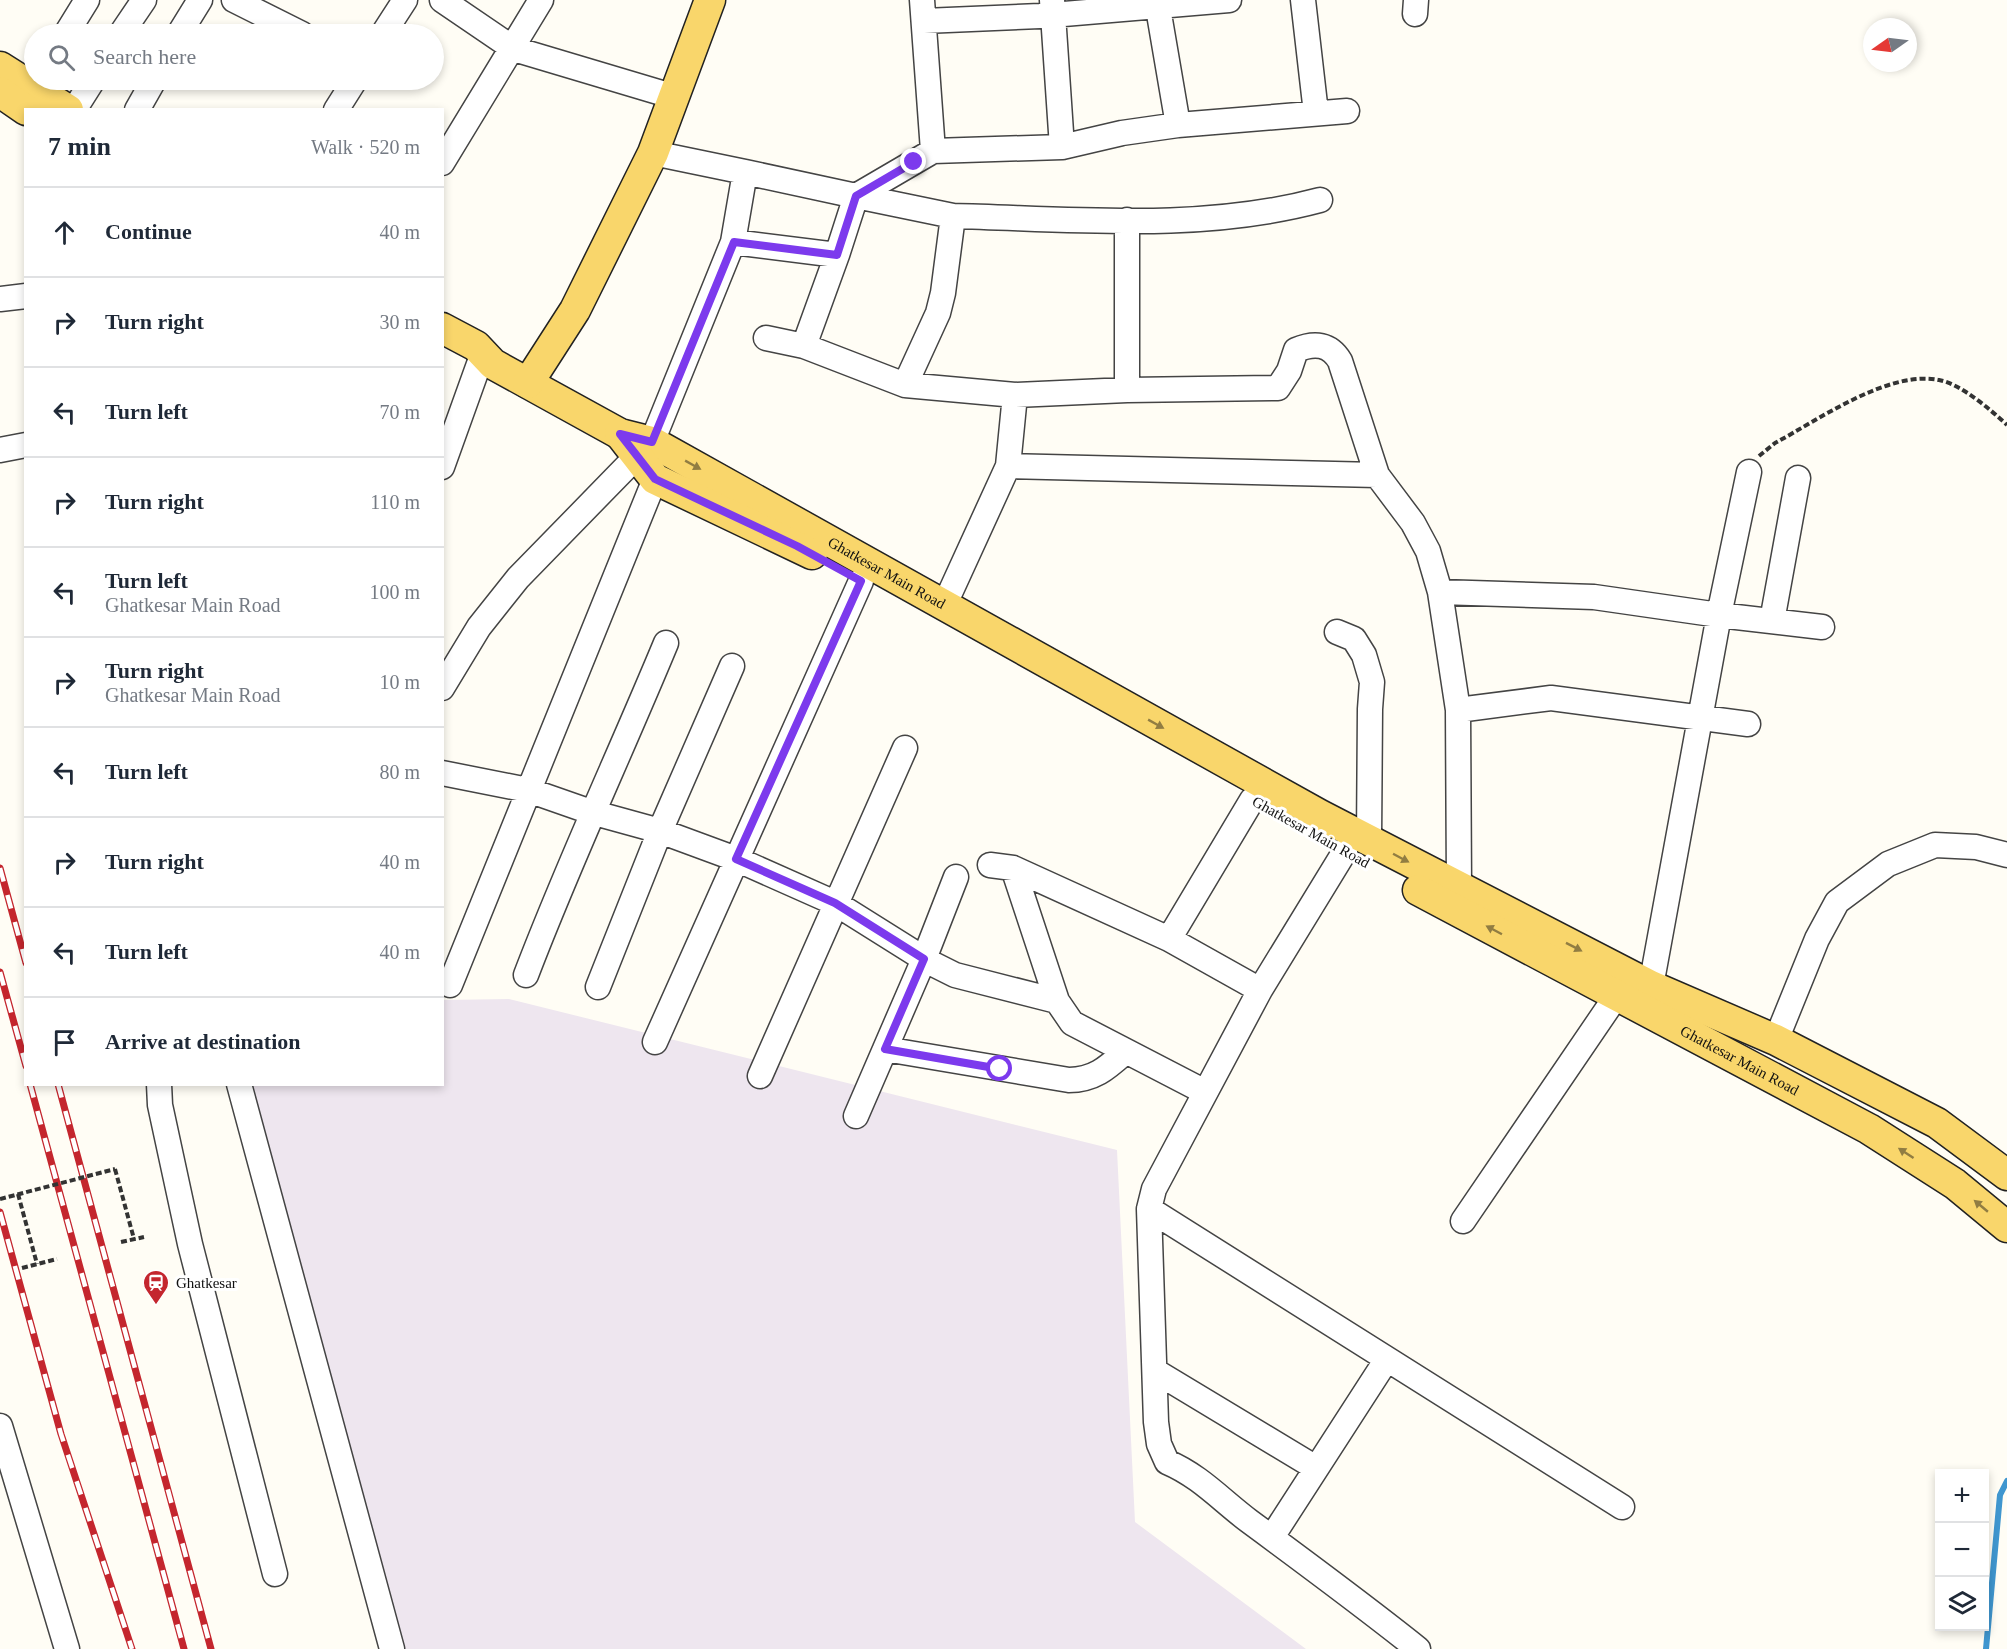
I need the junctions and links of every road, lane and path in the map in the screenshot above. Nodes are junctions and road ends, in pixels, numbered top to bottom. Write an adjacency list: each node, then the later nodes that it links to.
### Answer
1 (87, 0): 14 (street)
2 (144, 0): 15 (street)
3 (200, 0): 16 (street)
4 (234, 0): 17 (street)
5 (405, 0): 18 (street)
6 (442, 0): 19 (street)
7 (541, 0): 19 (street)
8 (710, 0): 27 (main road)
9 (1229, 0): 12 (street)
10 (1303, 0): 33 (street)
11 (1054, 7): 12 (street); 13 (street); 35 (street)
12 (1158, 8): 34 (street)
13 (923, 10): 36 (street)
14 (72, 24)
15 (128, 24)
16 (185, 24)
17 (282, 24)
18 (389, 24)
19 (514, 49): 27 (street); 38 (street)
20 (0, 67): 21 (main road)
21 (24, 86)
22 (87, 90): 29 (street)
23 (148, 90): 30 (street)
24 (349, 90): 31 (street)
25 (0, 92): 26 (main road)
26 (32, 92): 28 (main road)
27 (675, 97): 37 (main road)
28 (64, 108)
29 (75, 108)
30 (138, 108)
31 (337, 108)
32 (1347, 111): 33 (street)
33 (1316, 113): 34 (street)
34 (1178, 125): 35 (street)
35 (1062, 147): 36 (street)
36 (933, 151): 40 (street)
37 (652, 153): 39 (street); 53 (main road)
38 (444, 160)
39 (745, 172): 40 (street); 44 (street)
40 (856, 196): 42 (street); 45 (street)
41 (1320, 200): 43 (street)
42 (953, 216): 43 (street); 54 (street)
43 (1126, 220): 55 (street)
44 (734, 242): 45 (street); 60 (street)
45 (837, 255): 50 (street)
46 (24, 296): 47 (street)
47 (0, 299)
48 (444, 329): 52 (main road, Ghatkesar Main Road)
49 (766, 338): 50 (street)
50 (804, 346): 54 (street)
51 (444, 351): 52 (main road, Ghatkesar Main Road)
52 (486, 364): 53 (main road, Ghatkesar Main Road); 61 (street)
53 (528, 383): 60 (main road, Ghatkesar Main Road)
54 (905, 385): 56 (street)
55 (1127, 390): 56 (street); 64 (street)
56 (1014, 395): 62 (street)
57 (2007, 425): 63 (path)
58 (24, 445): 59 (street)
59 (0, 450)
60 (641, 453): 66 (main road, Ghatkesar Main Road); 68 (main road, Ghatkesar Main Road, one-way to 68); 75 (street); 81 (street)
61 (444, 462)
62 (1008, 466): 64 (street); 68 (street)
63 (1749, 472): 69 (street)
64 (1377, 475): 67 (street)
65 (1798, 478): 70 (street)
66 (861, 581): 68 (main road, Ghatkesar Main Road); 87 (street)
67 (1440, 592): 69 (street); 76 (street)
68 (940, 615): 82 (main road, Ghatkesar Main Road); 85 (main road, Ghatkesar Main Road, one-way to 85)
69 (1719, 615): 70 (street); 77 (street)
70 (1772, 621): 71 (street)
71 (1822, 627)
72 (1337, 632): 85 (street)
73 (666, 643): 83 (street)
74 (732, 666): 84 (street)
75 (444, 685)
76 (1458, 710): 77 (street); 89 (street)
77 (1699, 719): 78 (street); 97 (street)
78 (1748, 724)
79 (905, 748): 90 (street)
80 (444, 773): 81 (street)
81 (528, 790): 83 (street); 94 (street)
82 (1252, 800): 85 (main road, Ghatkesar Main Road); 91 (street)
83 (591, 813): 84 (street); 93 (street)
84 (660, 831): 87 (street); 95 (street)
85 (1357, 846): 89 (main road, Ghatkesar Main Road, one-way to 89); 96 (street); 97 (main road, Ghatkesar Main Road, one-way to 85)
86 (2007, 855): 99 (street)
87 (736, 859): 90 (street); 100 (street)
88 (956, 877): 92 (street)
89 (1459, 888): 97 (main road, Ghatkesar Main Road, one-way to 97)
90 (835, 903): 92 (street); 103 (street)
91 (1169, 939): 96 (street); 98 (street)
92 (924, 959): 98 (street); 101 (street)
93 (526, 975)
94 (450, 985)
95 (598, 987)
96 (1260, 990): 106 (street)
97 (1636, 996): 99 (main road, Ghatkesar Main Road); 112 (street); 113 (main road, Ghatkesar Main Road, one-way to 97)
98 (1057, 1001): 102 (street)
99 (1776, 1040): 108 (main road, Ghatkesar Main Road)
100 (655, 1042)
101 (885, 1049): 102 (street); 107 (street)
102 (1125, 1052): 106 (street)
103 (760, 1076)
104 (159, 1086): 126 (street)
105 (240, 1086): 128 (street)
106 (1205, 1092): 111 (street)
107 (856, 1116)
108 (1996, 1166)
109 (18, 1194): 110 (path, bridge); 115 (path, bridge); 118 (path)
110 (0, 1199)
111 (1149, 1209): 120 (street); 121 (street)
112 (1463, 1221)
113 (2007, 1227)
114 (144, 1237): 115 (path)
115 (134, 1239): 116 (path)
116 (121, 1242)
117 (57, 1259): 118 (path)
118 (37, 1264): 119 (path)
119 (22, 1268)
120 (1387, 1359): 123 (street); 124 (street)
121 (1155, 1371): 123 (street); 125 (street)
122 (0, 1426): 127 (street)
123 (1316, 1468): 125 (street)
124 (1622, 1507)
125 (1272, 1537): 129 (street)
126 (275, 1574)
127 (67, 1649)
128 (392, 1649)
129 (1418, 1649)

